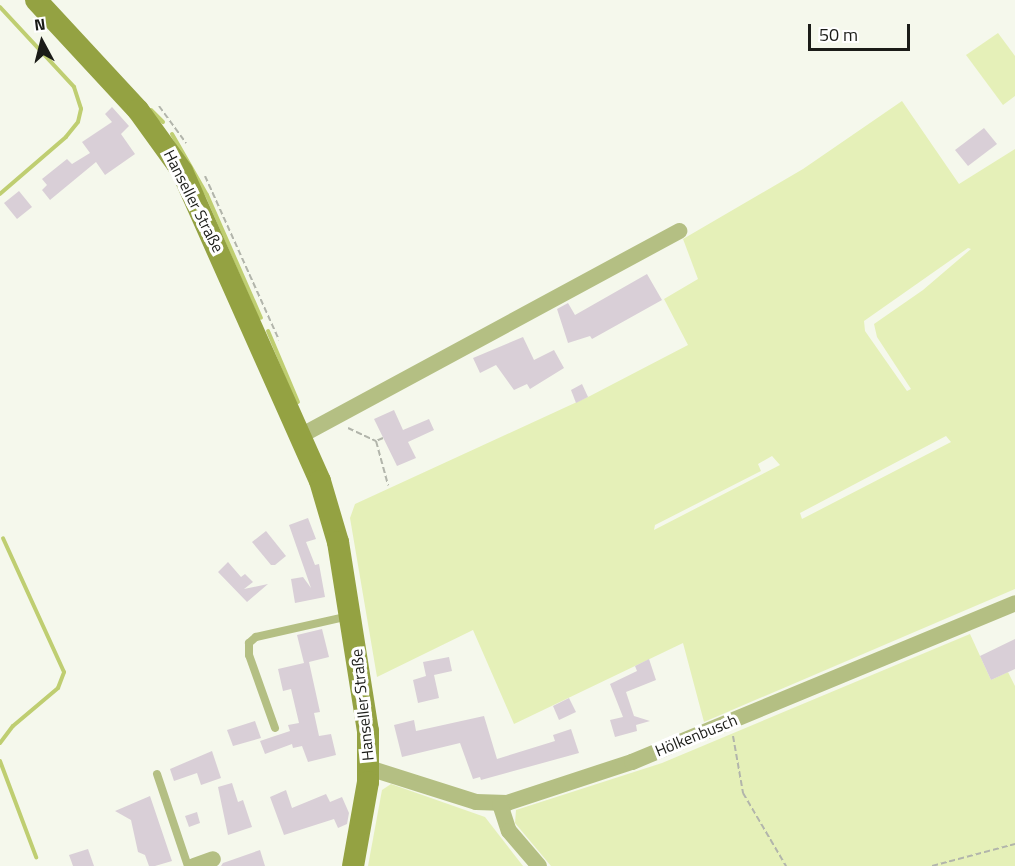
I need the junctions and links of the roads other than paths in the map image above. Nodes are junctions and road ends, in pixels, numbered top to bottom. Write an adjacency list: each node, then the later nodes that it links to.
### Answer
1 (36, 0): 3 (main road, Hanseller Straße)
2 (679, 231): 3 (street)
3 (302, 435): 5 (main road, Hanseller Straße)
4 (1015, 603): 9 (street, Hölkenbusch)
5 (351, 615): 6 (lane); 7 (main road, Hanseller Straße)
6 (275, 728)
7 (369, 768): 9 (street, Hölkenbusch); 13 (main road, Hanseller Straße)
8 (157, 774): 11 (lane)
9 (500, 804): 14 (street)
10 (213, 859): 12 (street)
11 (188, 866)
12 (194, 866)
13 (353, 866)
14 (539, 866)

